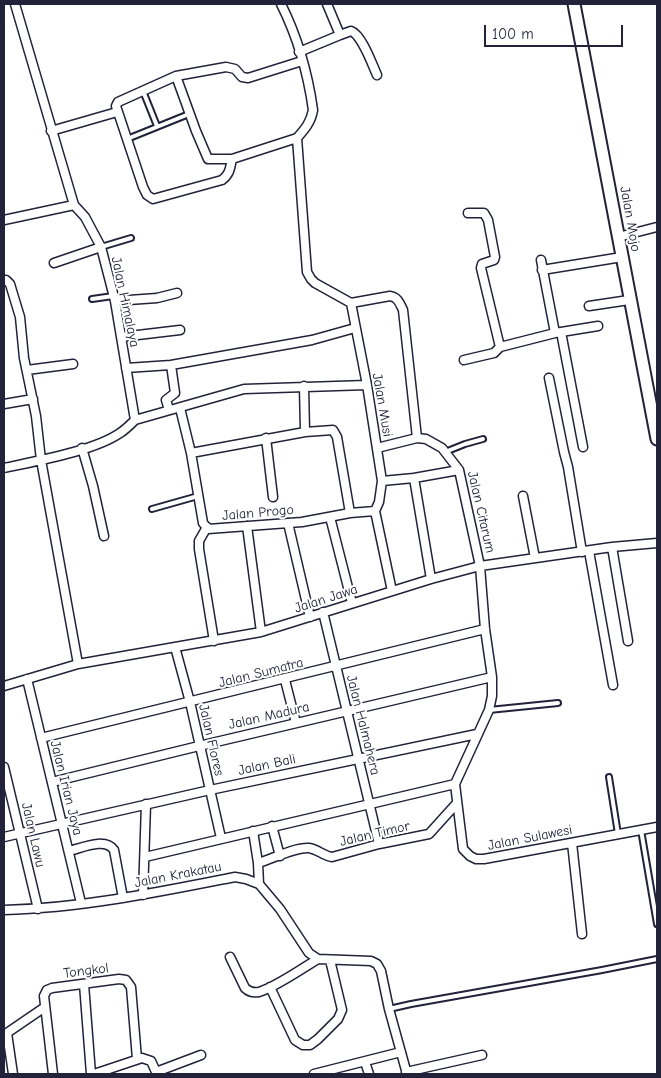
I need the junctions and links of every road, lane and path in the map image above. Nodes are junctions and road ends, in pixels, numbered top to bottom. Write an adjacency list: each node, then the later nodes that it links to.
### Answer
1 (15, 4): 14 (street, Jalan Himalaya)
2 (281, 4): 6 (street)
3 (327, 4): 5 (street)
4 (574, 4): 22 (street, Jalan Mojo)
5 (340, 35): 6 (street); 8 (street)
6 (299, 52): 7 (street)
7 (302, 61): 9 (street); 15 (street)
8 (377, 75)
9 (176, 76): 10 (street); 12 (street)
10 (143, 91): 11 (street); 13 (lane)
11 (117, 112): 14 (street); 16 (street)
12 (189, 114): 13 (lane); 17 (street)
13 (157, 126): 16 (lane)
14 (51, 132): 18 (street, Jalan Himalaya)
15 (297, 138): 17 (street); 34 (street)
16 (127, 139): 17 (street)
17 (232, 160)
18 (74, 206): 20 (street); 24 (street, Jalan Himalaya)
19 (468, 214): 41 (street)
20 (4, 220)
21 (657, 227): 22 (street)
22 (618, 237): 25 (street, Jalan Mojo)
23 (131, 238): 24 (lane)
24 (101, 247): 27 (street); 32 (street, Jalan Himalaya)
25 (622, 257): 28 (street); 33 (street, Jalan Mojo)
26 (541, 260): 28 (street)
27 (54, 263)
28 (542, 270): 39 (street)
29 (4, 280): 46 (street)
30 (177, 293): 32 (street)
31 (92, 299): 32 (lane)
32 (114, 299): 40 (street, Jalan Himalaya)
33 (630, 300): 35 (street); 59 (street, Jalan Mojo)
34 (351, 304): 37 (street, Jalan Musi); 57 (street)
35 (589, 306)
36 (598, 326): 39 (street)
37 (355, 328): 44 (street); 48 (street, Jalan Musi)
38 (180, 330): 40 (street)
39 (558, 333): 41 (street); 60 (street)
40 (121, 337): 45 (street, Jalan Himalaya)
41 (500, 347): 42 (street)
42 (464, 360)
43 (74, 364): 46 (street)
44 (171, 365): 45 (street); 53 (street)
45 (126, 368): 54 (street, Jalan Himalaya)
46 (27, 370): 50 (street)
47 (549, 378): 83 (street)
48 (367, 385): 49 (street); 62 (street, Jalan Musi)
49 (304, 386): 52 (street); 55 (street)
50 (33, 399): 51 (street); 65 (street)
51 (4, 404)
52 (180, 408): 53 (street); 64 (street, Jalan Progo)
53 (169, 410): 54 (street)
54 (135, 420): 61 (street)
55 (305, 432): 56 (street); 75 (street)
56 (266, 438): 64 (street); 72 (street)
57 (417, 438): 62 (street); 63 (street, Jalan Citarum)
58 (483, 439): 63 (lane)
59 (657, 439)
60 (583, 447)
61 (82, 448): 65 (street); 80 (street)
62 (377, 448): 69 (street, Jalan Musi)
63 (446, 452): 67 (street, Jalan Citarum)
64 (191, 453): 70 (street, Jalan Progo)
65 (41, 460): 66 (street); 96 (street)
66 (4, 468)
67 (459, 470): 68 (street); 85 (street, Jalan Citarum)
68 (414, 478): 69 (street); 86 (street)
69 (382, 481): 74 (street, Jalan Musi)
70 (198, 496): 73 (lane); 79 (street, Jalan Progo)
71 (523, 496): 84 (street)
72 (273, 497)
73 (152, 509)
74 (375, 512): 75 (street, Jalan Progo); 87 (street)
75 (350, 513): 76 (street, Jalan Progo)
76 (330, 517): 77 (street, Jalan Progo); 88 (street)
77 (288, 523): 78 (street, Jalan Progo); 90 (street)
78 (247, 526): 79 (street, Jalan Progo); 92 (street)
79 (207, 527): 93 (street)
80 (104, 536)
81 (657, 543): 82 (street, Jalan Jawa)
82 (612, 547): 83 (street, Jalan Jawa); 94 (street)
83 (585, 552): 84 (street, Jalan Jawa); 101 (street)
84 (535, 558): 85 (street, Jalan Jawa)
85 (480, 566): 86 (street, Jalan Jawa); 91 (street, Jalan Sulawesi)
86 (431, 579): 87 (street, Jalan Jawa)
87 (392, 591): 88 (street, Jalan Jawa)
88 (352, 603): 89 (street, Jalan Jawa)
89 (323, 612): 90 (street, Jalan Jawa); 97 (street, Jalan Halmahera)
90 (310, 617): 92 (street, Jalan Jawa)
91 (485, 630): 97 (street, Jalan Sumatra); 98 (street, Jalan Sulawesi)
92 (261, 632): 93 (street, Jalan Jawa)
93 (214, 641): 95 (street, Jalan Jawa)
94 (628, 641)
95 (175, 647): 96 (street, Jalan Jawa); 103 (street, Jalan Flores)
96 (78, 664): 99 (street, Jalan Jawa)
97 (336, 667): 100 (street, Jalan Sumatra); 105 (street, Jalan Halmahera)
98 (492, 677): 105 (street, Jalan Madura); 106 (street, Jalan Sulawesi)
99 (26, 679): 102 (street, Jalan Jawa); 109 (street, Jalan Irian Jaya)
100 (285, 680): 103 (street, Jalan Sumatra); 107 (street)
101 (613, 685)
102 (4, 686)
103 (190, 702): 109 (street, Jalan Sumatra); 110 (street, Jalan Flores)
104 (558, 702): 106 (lane)
105 (347, 710): 107 (street, Jalan Madura); 111 (street, Jalan Halmahera)
106 (489, 710): 108 (street, Jalan Sulawesi)
107 (296, 723): 110 (street, Jalan Madura)
108 (477, 734): 111 (street, Jalan Bali); 115 (street, Jalan Sulawesi)
109 (41, 738): 114 (street, Jalan Irian Jaya)
110 (199, 746): 114 (street, Jalan Madura); 116 (street, Jalan Flores)
111 (359, 759): 116 (street, Jalan Bali); 119 (street, Jalan Halmahera)
112 (4, 767): 125 (street, Jalan Lawu)
113 (609, 777): 126 (lane)
114 (52, 782): 120 (street, Jalan Irian Jaya)
115 (455, 784): 117 (street, Jalan Sulawesi); 119 (street)
116 (210, 790): 118 (street, Jalan Bali); 128 (street, Jalan Flores)
117 (457, 803): 129 (street, Jalan Sulawesi); 130 (street, Jalan Timor)
118 (146, 804): 120 (street, Jalan Bali); 132 (street)
119 (370, 804): 121 (street); 130 (street, Jalan Halmahera)
120 (62, 824): 125 (street, Jalan Bali); 131 (street, Jalan Irian Jaya)
121 (272, 826): 124 (street); 133 (street)
122 (657, 827): 123 (street, Jalan Sulawesi)
123 (641, 830): 126 (street, Jalan Sulawesi); 141 (lane)
124 (253, 831): 128 (street); 134 (street)
125 (20, 833): 127 (street, Jalan Bali); 139 (street, Jalan Lawu)
126 (618, 834): 129 (street, Jalan Sulawesi)
127 (4, 837)
128 (221, 838): 132 (street)
129 (572, 843): 142 (street)
130 (379, 844): 133 (street, Jalan Timor)
131 (69, 851): 137 (street); 138 (street, Jalan Irian Jaya)
132 (145, 856): 136 (street)
133 (280, 856): 134 (street, Jalan Timor)
134 (258, 863): 135 (street)
135 (259, 884): 136 (street, Jalan Krakatau); 145 (street)
136 (143, 895): 137 (street, Jalan Krakatau)
137 (123, 898): 138 (street, Jalan Krakatau)
138 (82, 903): 139 (street, Jalan Krakatau)
139 (38, 909): 140 (street, Jalan Krakatau)
140 (4, 910)
141 (657, 924)
142 (582, 934)
143 (230, 957): 148 (street)
144 (657, 959): 150 (lane)
145 (318, 960): 146 (street); 148 (street)
146 (330, 960): 148 (street); 150 (street)
147 (84, 984): 149 (street, Tongkol); 155 (street, Tongkol); 162 (street)
148 (270, 987)
149 (46, 1007): 151 (street); 161 (street)
150 (389, 1010): 152 (street)
151 (6, 1034): 160 (street)
152 (401, 1052): 156 (street); 159 (street)
153 (201, 1055): 158 (street)
154 (482, 1055): 159 (street)
155 (137, 1059): 158 (street); 162 (street)
156 (365, 1062): 157 (street); 164 (street)
157 (331, 1072): 163 (street)
158 (157, 1073)
159 (406, 1073)
160 (13, 1074)
161 (54, 1074)
162 (93, 1074)
163 (314, 1074)
164 (369, 1074)

